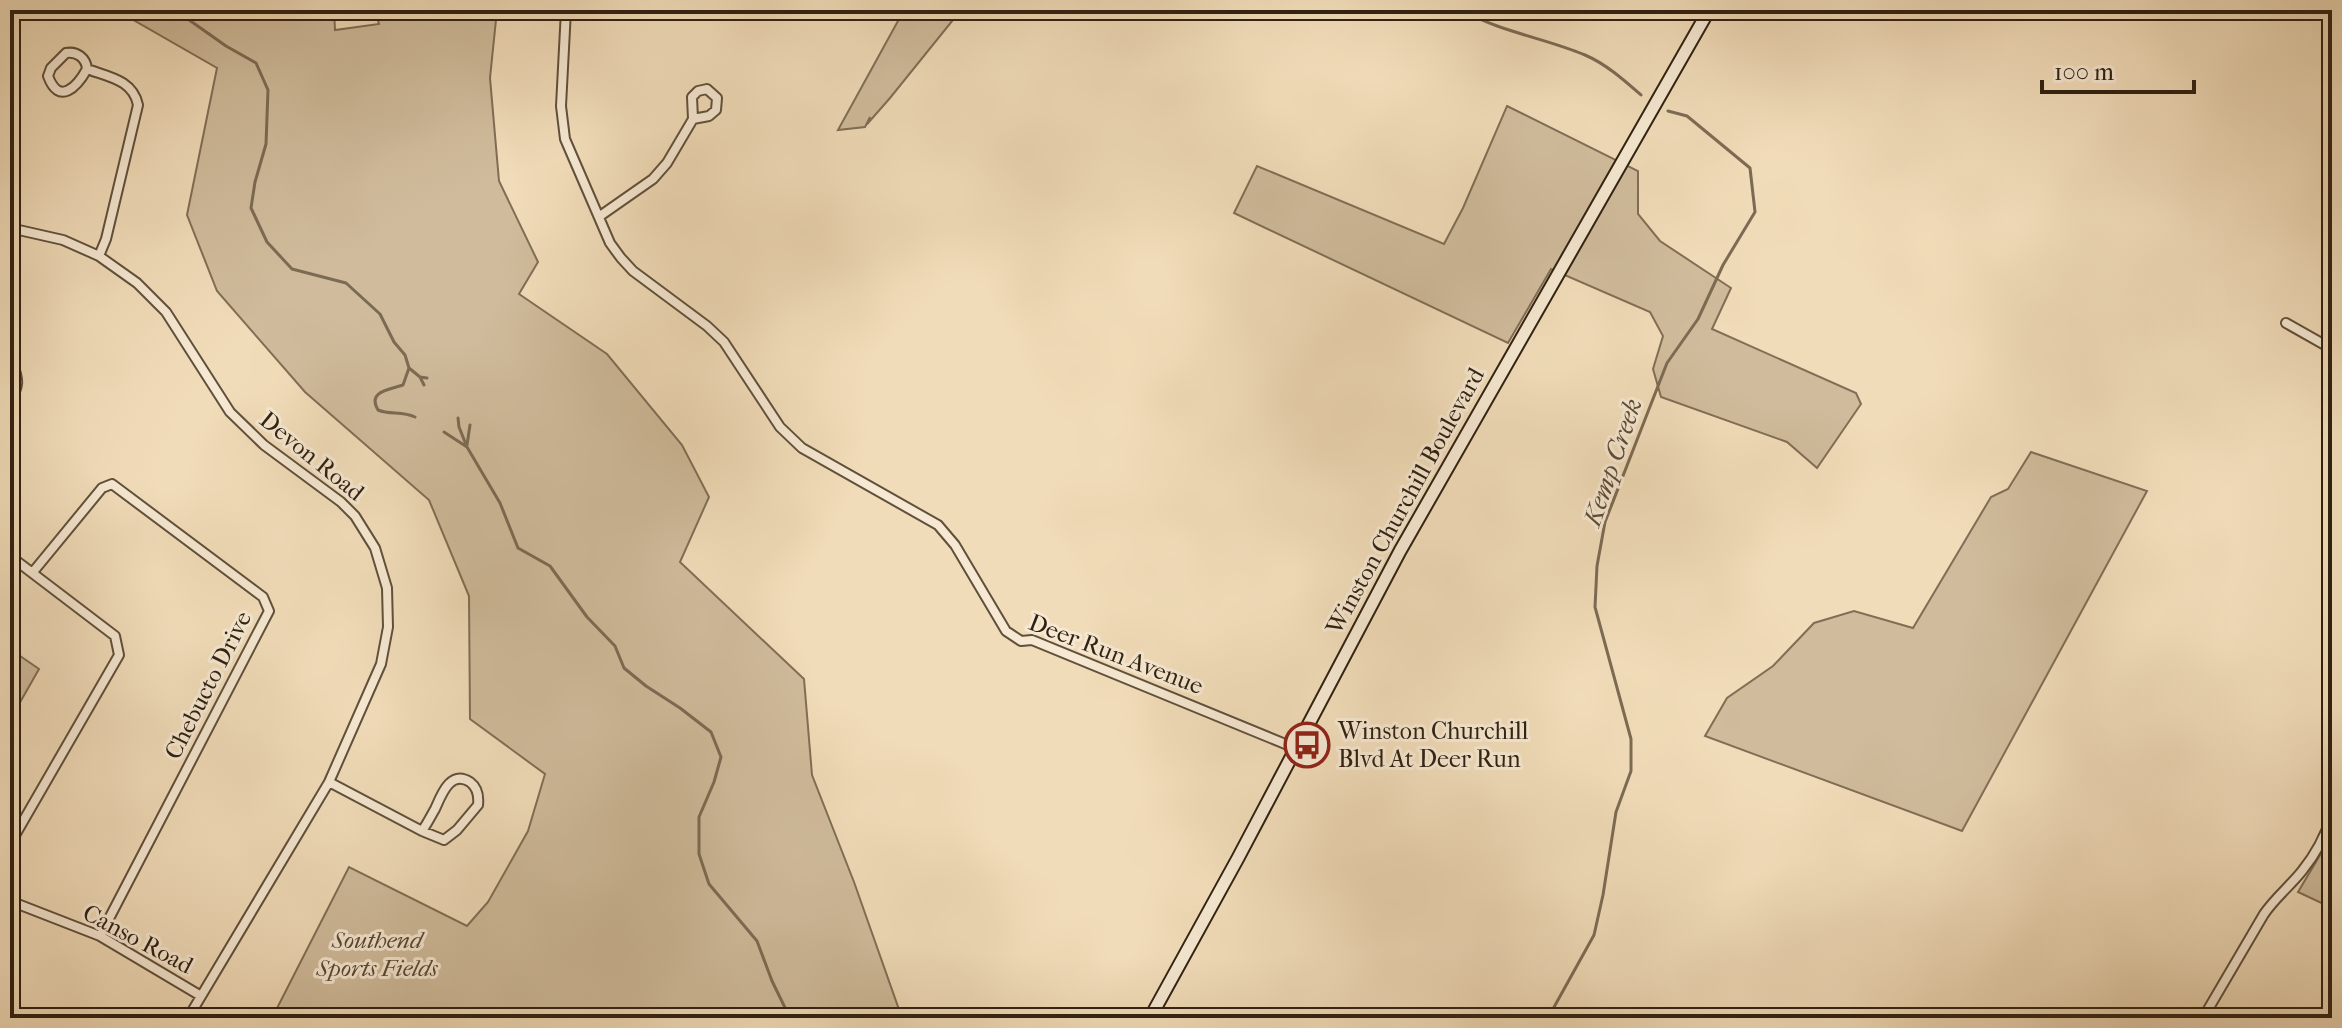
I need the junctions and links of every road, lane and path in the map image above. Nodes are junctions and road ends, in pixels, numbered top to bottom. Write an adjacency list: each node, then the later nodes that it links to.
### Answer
1 (566, 10): 5 (street, Deer Run Avenue)
2 (1709, 10): 14 (main road, Winston Churchill Boulevard)
3 (87, 69): 3 (street); 7 (street)
4 (693, 119): 5 (street)
5 (600, 216): 14 (street, Deer Run Avenue)
6 (10, 228): 7 (street, Devon Road)
7 (99, 256): 15 (street, Devon Road)
8 (2286, 323): 9 (street)
9 (2332, 349)
10 (10, 364): 11 (street)
11 (10, 401)
12 (10, 556): 13 (street)
13 (33, 572): 18 (street); 20 (street, Chebucto Drive)
14 (1295, 748): 23 (main road, Winston Churchill Boulevard)
15 (329, 782): 17 (street); 21 (street, Devon Road)
16 (2332, 815): 24 (street)
17 (422, 831): 17 (street)
18 (10, 844)
19 (10, 901): 20 (street, Canso Road)
20 (100, 936): 21 (street, Canso Road)
21 (201, 996): 22 (street, Devon Road)
22 (188, 1018)
23 (1150, 1018)
24 (2203, 1018)

